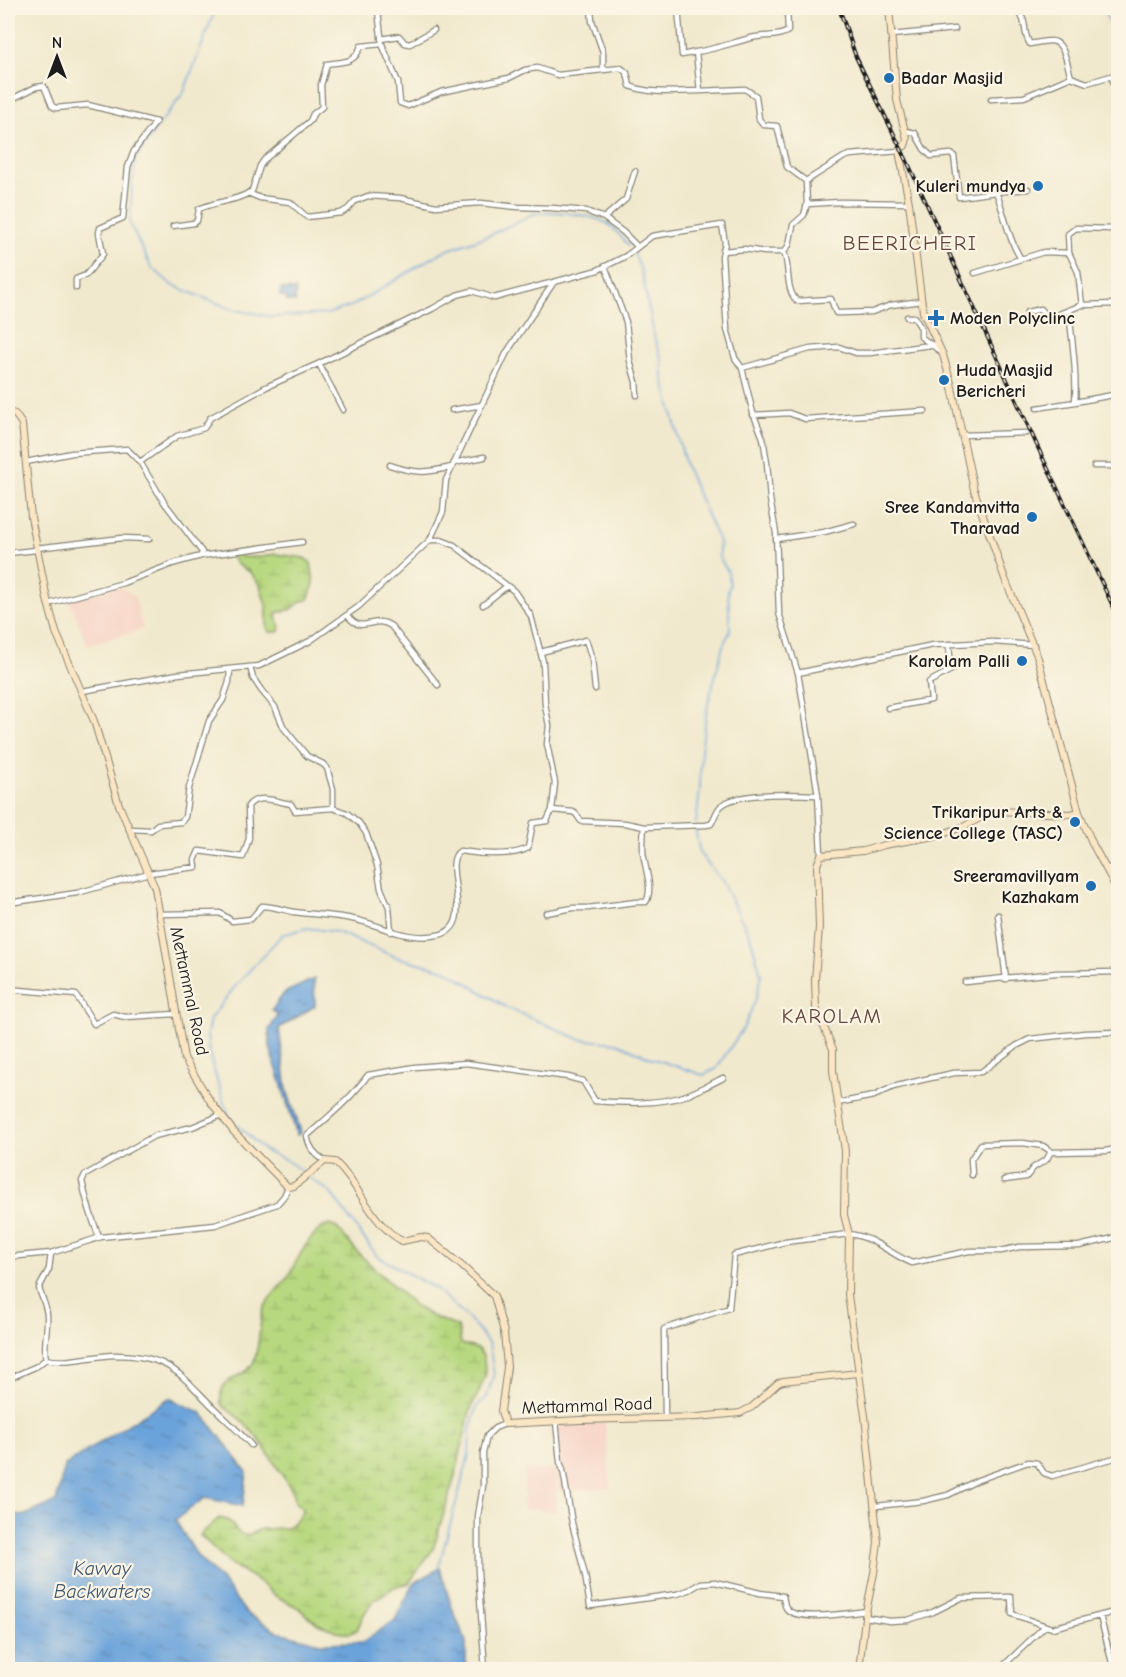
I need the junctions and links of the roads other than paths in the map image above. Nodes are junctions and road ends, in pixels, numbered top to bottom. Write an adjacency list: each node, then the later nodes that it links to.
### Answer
1 (375, 8): 10 (street)
2 (591, 8): 12 (street)
3 (678, 8): 11 (street)
4 (787, 8): 11 (street)
5 (889, 8): 9 (main road)
6 (1014, 8): 14 (street)
7 (955, 29): 9 (street)
8 (434, 30): 10 (street)
9 (891, 34): 20 (main road)
10 (382, 41): 12 (street); 26 (street)
11 (696, 52): 16 (street)
12 (603, 70): 16 (street)
13 (1119, 74): 15 (street)
14 (1071, 77): 15 (street); 17 (street)
15 (1112, 77): 18 (street)
16 (700, 91): 23 (street)
17 (991, 99)
18 (1119, 99)
19 (8, 100): 40 (street)
20 (906, 131): 21 (main road); 25 (street)
21 (899, 151): 23 (street); 27 (main road)
22 (635, 171): 29 (street)
23 (806, 181): 28 (street)
24 (1028, 189): 25 (street)
25 (996, 192): 36 (street)
26 (248, 193): 29 (street); 31 (street)
27 (909, 202): 28 (street); 41 (main road)
28 (807, 204): 34 (street)
29 (604, 218): 32 (street)
30 (1119, 219): 35 (street)
31 (173, 226)
32 (637, 246): 33 (street); 37 (street)
33 (723, 251): 34 (street); 49 (street)
34 (784, 252): 41 (street)
35 (1069, 253): 36 (street); 43 (street)
36 (1021, 259): 38 (street)
37 (605, 266): 39 (street); 51 (street)
38 (975, 273)
39 (554, 282): 48 (street); 53 (street)
40 (76, 288)
41 (922, 301): 47 (main road)
42 (1119, 304): 43 (street)
43 (1082, 306): 44 (street)
44 (1068, 311): 45 (street); 52 (street)
45 (1027, 312)
46 (907, 317): 47 (street)
47 (935, 344): 49 (street); 61 (main road)
48 (319, 364): 55 (street); 64 (street)
49 (742, 368): 59 (street)
50 (1119, 394): 52 (street)
51 (637, 395)
52 (1076, 402): 54 (street)
53 (482, 405): 56 (street); 66 (street)
54 (1037, 408)
55 (343, 410)
56 (452, 410)
57 (925, 411): 59 (street)
58 (8, 412): 63 (main road, Mettammal Road)
59 (753, 415): 71 (street)
60 (1026, 433): 61 (street)
61 (962, 435): 82 (main road)
62 (484, 457): 66 (street)
63 (26, 462): 64 (street); 74 (main road, Mettammal Road)
64 (140, 462): 76 (street)
65 (390, 465): 66 (street)
66 (453, 465): 72 (street)
67 (1094, 465): 68 (street)
68 (1119, 466)
69 (854, 524): 71 (street)
70 (149, 539): 74 (street)
71 (776, 539): 86 (street)
72 (430, 540): 77 (street); 80 (street)
73 (302, 542): 76 (street)
74 (36, 549): 75 (street); 78 (main road, Mettammal Road)
75 (8, 553)
76 (201, 556): 78 (street)
77 (507, 586): 79 (street); 83 (street)
78 (48, 604): 89 (main road, Mettammal Road)
79 (483, 605)
80 (347, 615): 84 (street); 87 (street)
81 (948, 644): 82 (street); 86 (street); 90 (street)
82 (1034, 645): 94 (main road)
83 (541, 652): 88 (street); 93 (street)
84 (250, 667): 85 (street); 92 (street)
85 (230, 670): 89 (street); 96 (street)
86 (798, 674): 91 (street)
87 (438, 685)
88 (596, 689)
89 (82, 691): 96 (main road, Mettammal Road)
90 (888, 708)
91 (818, 795): 95 (street); 97 (street)
92 (333, 808): 100 (street); 106 (street)
93 (552, 810): 95 (street); 106 (street)
94 (1079, 812): 97 (main road); 99 (main road)
95 (644, 827): 103 (street)
96 (129, 829): 100 (main road, Mettammal Road)
97 (821, 855): 114 (main road)
98 (1119, 864): 99 (street)
99 (1106, 867): 101 (main road)
100 (149, 873): 102 (street); 104 (main road, Mettammal Road)
101 (1119, 891)
102 (8, 903)
103 (546, 913)
104 (158, 914): 106 (street); 111 (main road, Mettammal Road)
105 (998, 915): 108 (street)
106 (392, 932)
107 (1119, 972): 108 (street)
108 (1006, 979): 109 (street)
109 (965, 982)
110 (8, 989): 111 (street)
111 (176, 1014): 115 (main road, Mettammal Road)
112 (1119, 1032): 114 (street)
113 (723, 1078): 118 (street)
114 (837, 1103): 122 (main road)
115 (221, 1115): 121 (main road, Mettammal Road); 124 (street)
116 (1119, 1149): 117 (street)
117 (1052, 1152): 119 (street); 120 (street)
118 (325, 1161): 121 (main road); 132 (main road, Mettammal Road)
119 (972, 1175)
120 (1004, 1180)
121 (288, 1187): 124 (street)
122 (849, 1234): 123 (street); 128 (main road); 130 (street)
123 (1119, 1237)
124 (99, 1238): 125 (street)
125 (51, 1253): 126 (street); 127 (street)
126 (8, 1257)
127 (46, 1359): 129 (street); 133 (street)
128 (858, 1373): 130 (main road, Mettammal Road); 135 (main road)
129 (8, 1379)
130 (665, 1417): 131 (main road, Mettammal Road)
131 (556, 1421): 132 (main road, Mettammal Road); 137 (street)
132 (506, 1424): 142 (street)
133 (251, 1444)
134 (1119, 1457): 135 (street)
135 (876, 1506): 137 (main road)
136 (1119, 1611): 138 (street)
137 (866, 1614): 139 (street); 143 (main road)
138 (1100, 1616): 139 (street); 140 (street)
139 (1045, 1626): 144 (street)
140 (1111, 1656): 141 (street); 145 (street)
141 (1119, 1656)
142 (485, 1670)
143 (859, 1670)
144 (999, 1670)
145 (1114, 1670)

